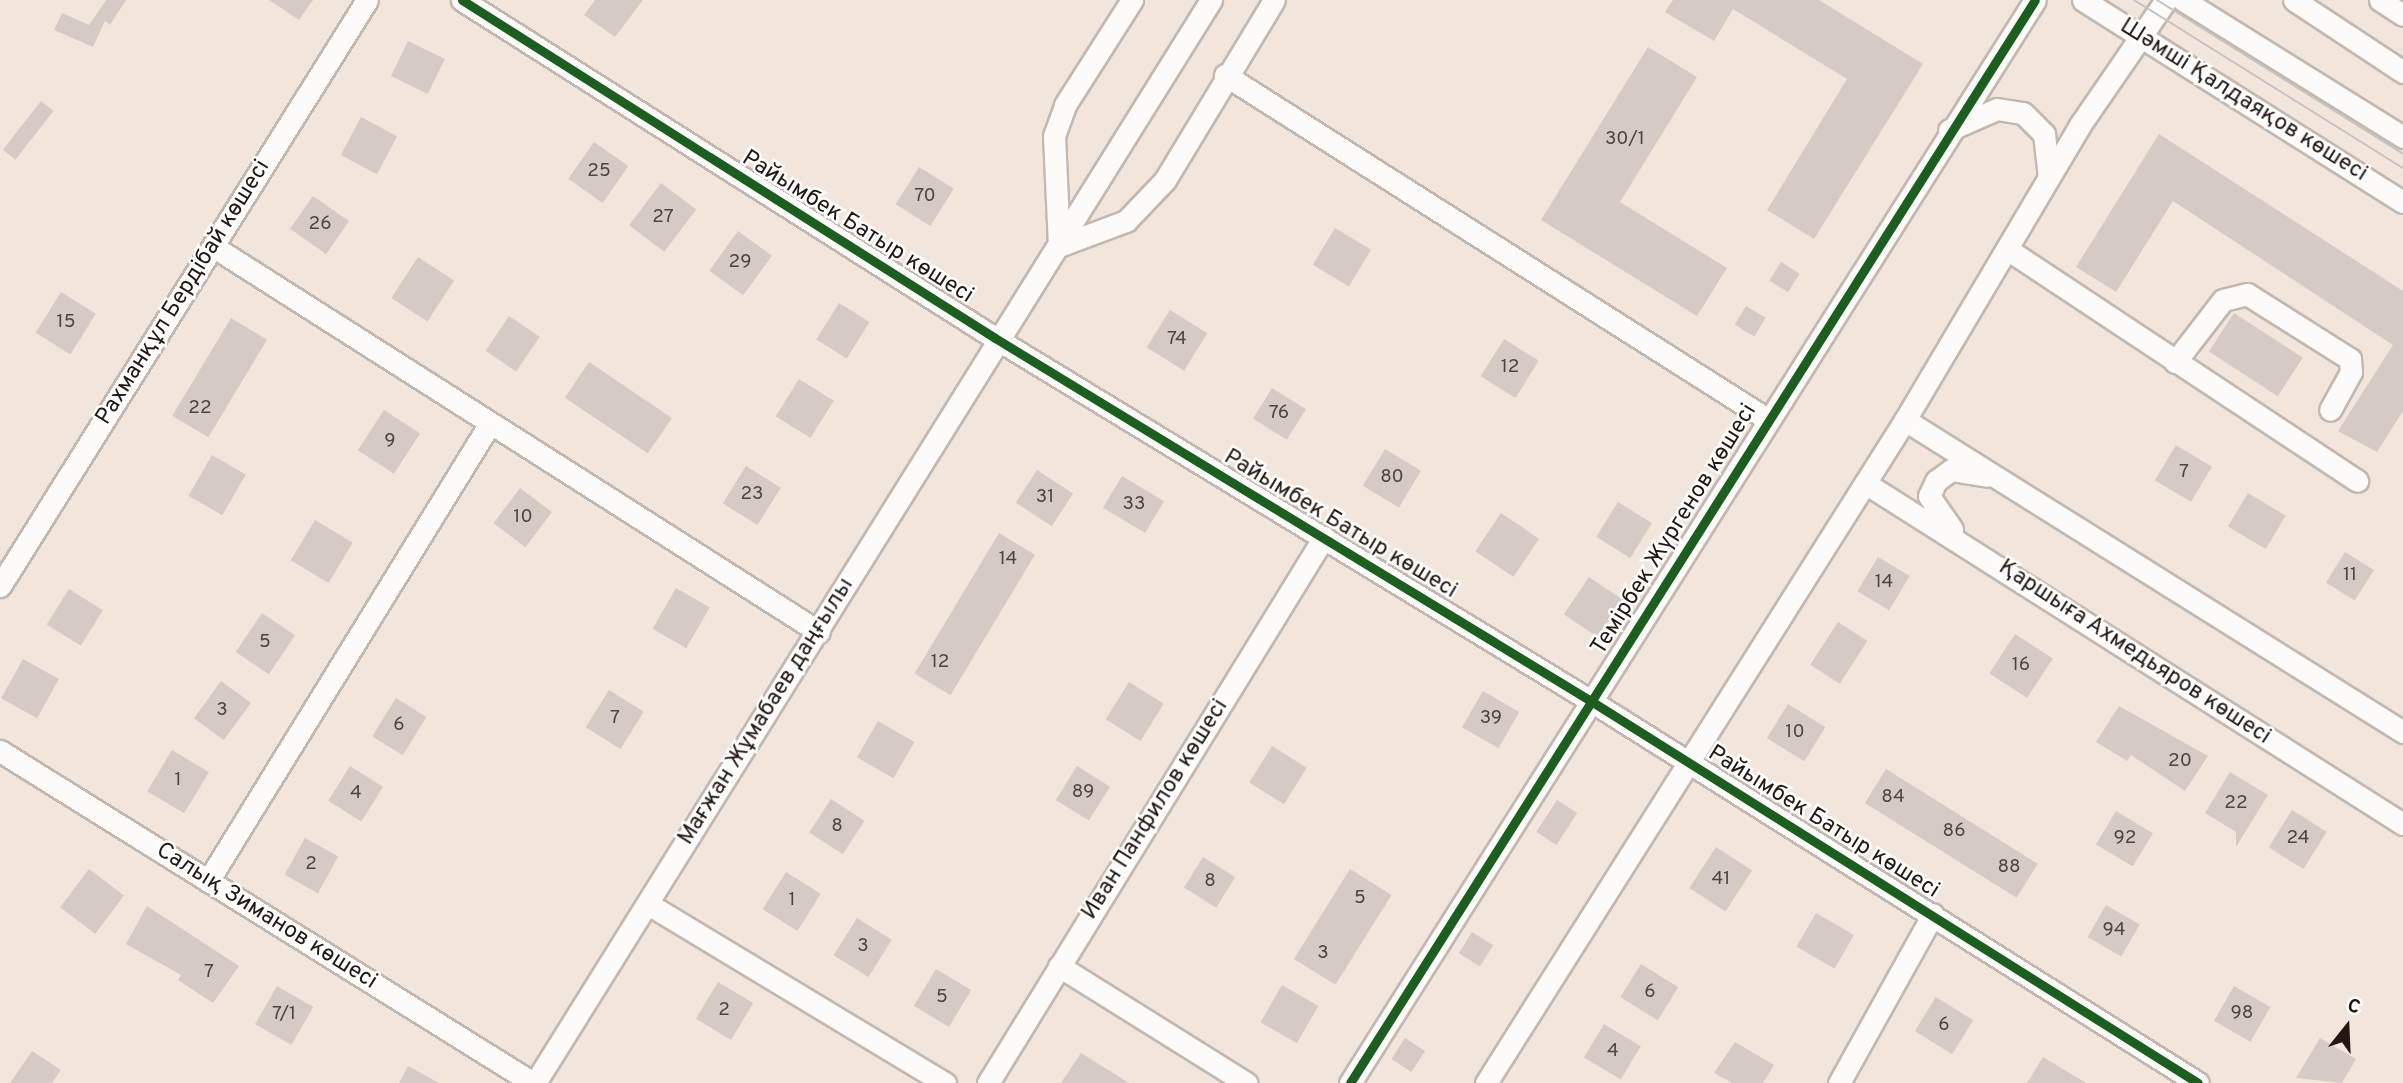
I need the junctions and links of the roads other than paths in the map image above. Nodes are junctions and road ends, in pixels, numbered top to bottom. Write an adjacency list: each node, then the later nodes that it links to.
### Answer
1 (367, 0): 21 (street, Рахманқұл Бердібай көшесі)
2 (462, 0): 23 (street, Райымбек Батыр көшесі)
3 (1132, 0): 20 (street)
4 (1211, 0): 20 (street, Мағжан Жұмабаев даңғылы)
5 (1274, 0): 15 (street)
6 (2035, 0): 16 (street, Темірбек Жүргенов көшесі)
7 (2084, 0): 13 (street, Шәмші Қалдаяқов көшесі)
8 (2166, 0): 13 (street)
9 (2183, 0): 17 (street)
10 (2294, 0): 14 (street)
11 (2380, 0): 12 (street)
12 (2403, 15)
13 (2142, 37): 18 (street); 19 (street, Шәмші Қалдаяқов көшесі)
14 (2403, 72)
15 (1225, 75): 20 (street); 26 (street)
16 (1947, 131): 18 (street); 26 (street, Темірбек Жүргенов көшесі)
17 (2403, 136)
18 (2049, 177): 22 (street)
19 (2403, 202)
20 (1059, 246): 23 (street, Мағжан Жұмабаев даңғылы)
21 (214, 247): 28 (street); 34 (street, Рахманқұл Бердібай көшесі)
22 (2007, 249): 24 (street); 27 (street)
23 (995, 338): 32 (street, Райымбек Батыр көшесі); 35 (street, Мағжан Жұмабаев даңғылы)
24 (2175, 362): 25 (street); 29 (street)
25 (2330, 410)
26 (1767, 419): 36 (street, Темірбек Жүргенов көшесі)
27 (1905, 420): 30 (street); 31 (street)
28 (489, 425): 35 (street); 41 (street)
29 (2357, 481)
30 (2002, 482): 33 (street); 37 (street)
31 (1865, 483): 33 (street, Қаршыға Ахмедьяров көшесі); 39 (street)
32 (1324, 537): 36 (street, Райымбек Батыр көшесі); 44 (street, Иван Панфилов көшесі)
33 (1973, 550): 40 (street, Қаршыға Ахмедьяров көшесі)
34 (0, 586)
35 (819, 632): 42 (street, Мағжан Жұмабаев даңғылы)
36 (1591, 701): 39 (street, Райымбек Батыр көшесі); 49 (street, Темірбек Жүргенов көшесі)
37 (2403, 732)
38 (0, 751): 41 (street, Салық Зиманов көшесі)
39 (1686, 760): 43 (street, Райымбек Батыр көшесі); 50 (street)
40 (2403, 824)
41 (208, 881): 45 (street, Салық Зиманов көшесі)
42 (648, 904): 45 (street, Мағжан Жұмабаев даңғылы); 46 (street)
43 (1933, 914): 51 (street); 52 (street, Райымбек Батыр көшесі)
44 (1059, 966): 47 (street, Иван Панфилов көшесі); 48 (street)
45 (534, 1083)
46 (945, 1083)
47 (988, 1083)
48 (1246, 1083)
49 (1350, 1083)
50 (1486, 1083)
51 (1839, 1083)
52 (2198, 1083)

